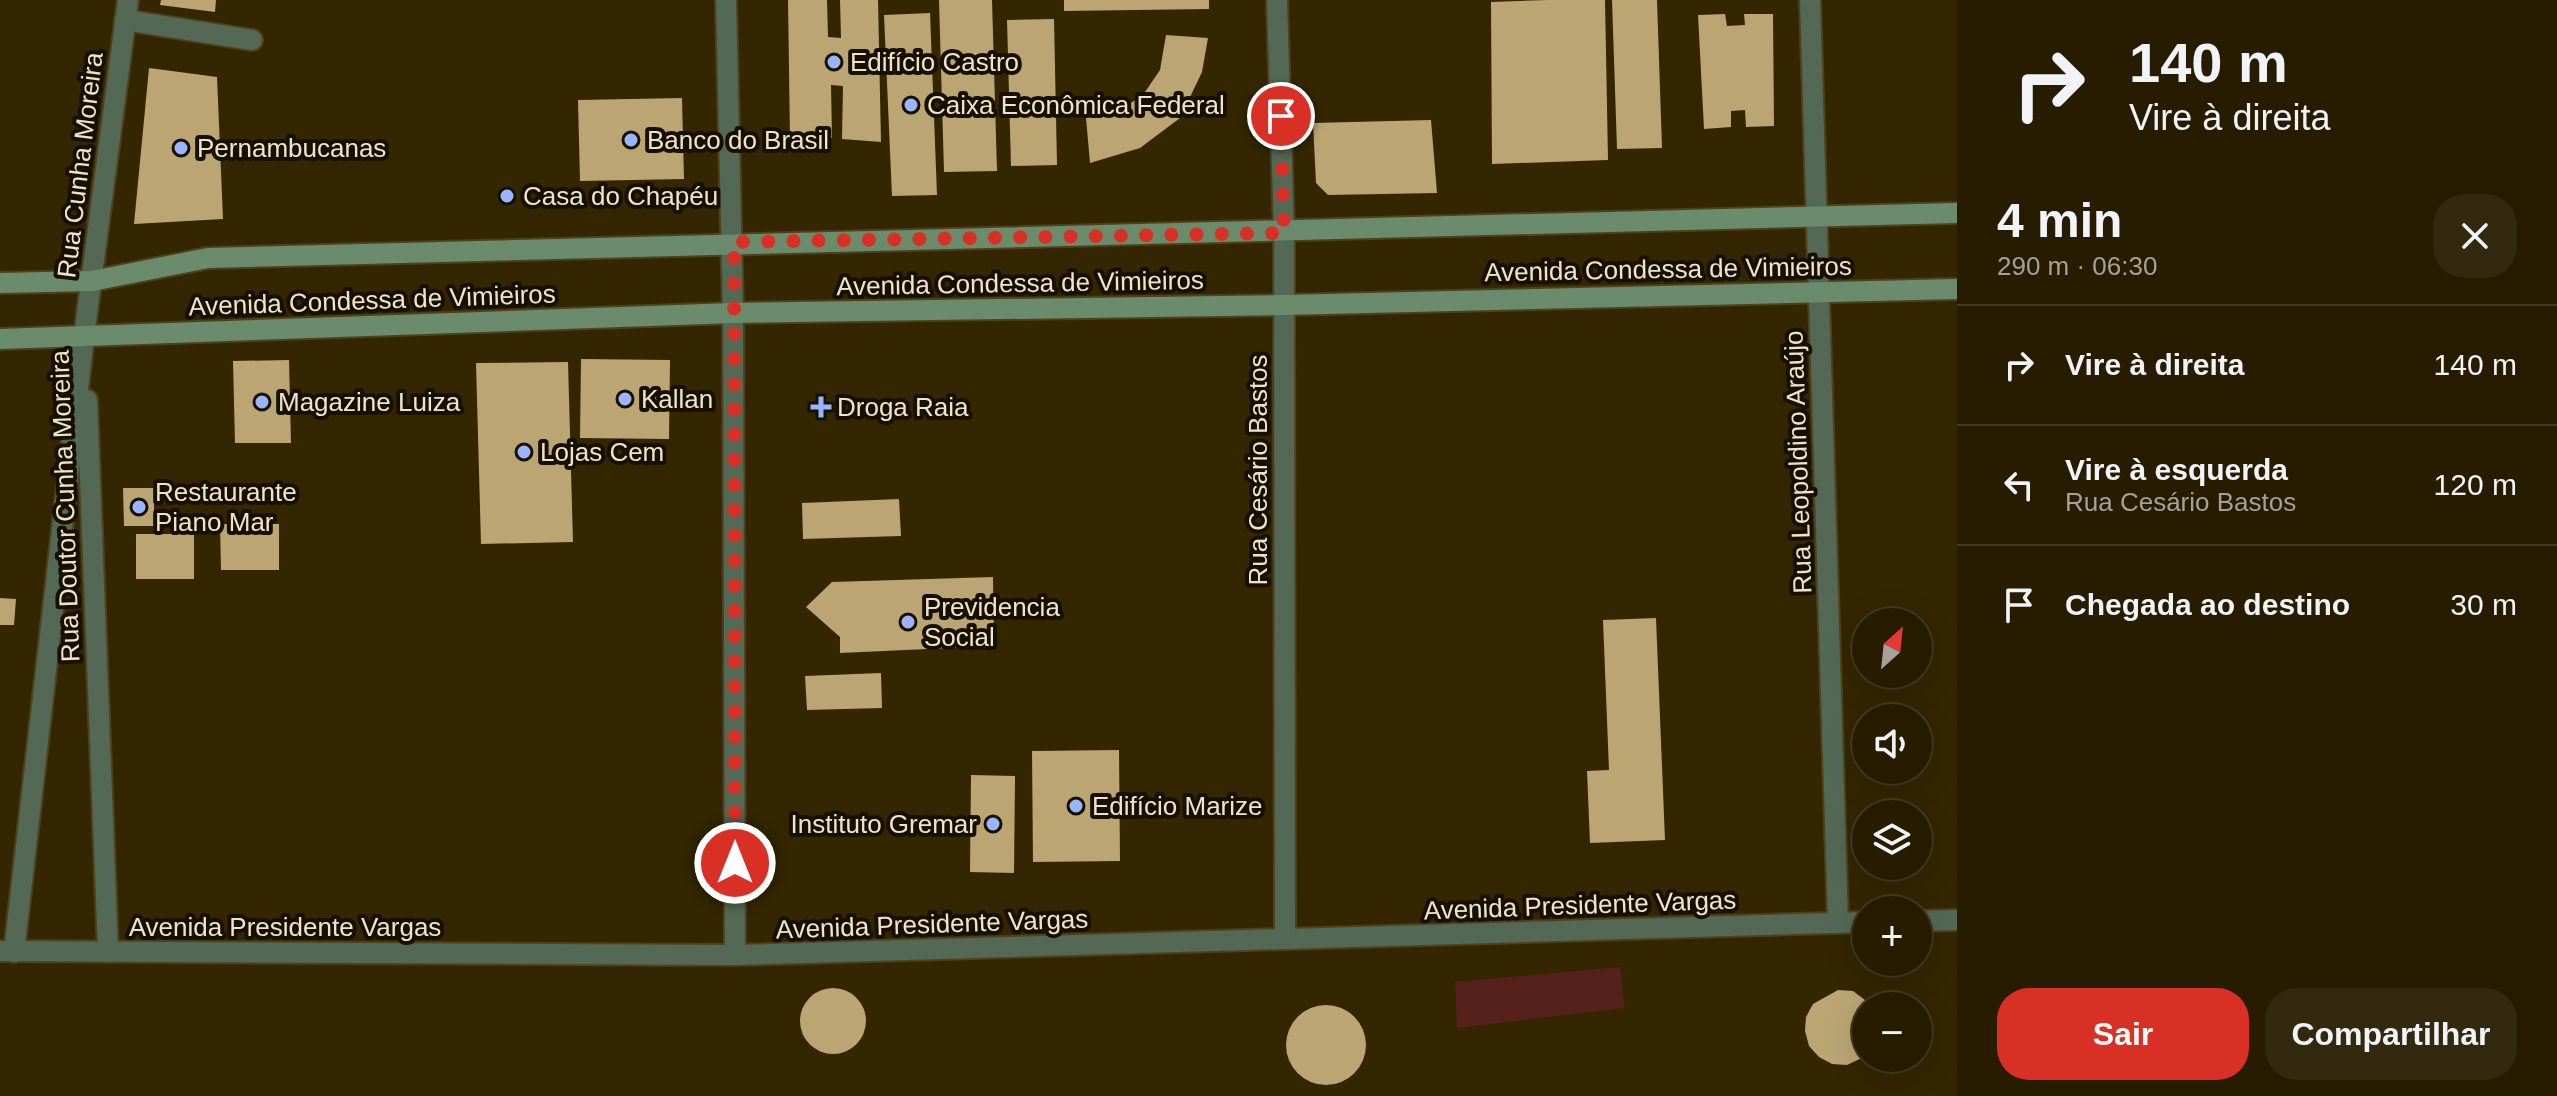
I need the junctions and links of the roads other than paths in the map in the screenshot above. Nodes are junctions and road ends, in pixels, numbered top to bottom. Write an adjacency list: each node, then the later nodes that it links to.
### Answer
1 (726, 0): 9 (street)
2 (1277, 0): 8 (street, Rua Cesário Bastos)
3 (1810, 0): 7 (street, Rua Leopoldino Araújo)
4 (126, 10): 5 (street); 10 (street, Rua Cunha Moreira)
5 (252, 40)
6 (1957, 213): 7 (main road, Avenida Condessa de Vimieiros)
7 (1816, 216): 8 (main road, Avenida Condessa de Vimieiros); 13 (street, Rua Leopoldino Araújo)
8 (1284, 233): 9 (main road, Avenida Condessa de Vimieiros); 14 (street, Rua Cesário Bastos)
9 (734, 242): 10 (main road, Avenida Condessa de Vimieiros); 15 (street)
10 (92, 281): 11 (main road, Avenida Condessa de Vimieiros); 16 (street, Rua Cunha Moreira)
11 (0, 283)
12 (1957, 289): 13 (main road, Avenida Condessa de Vimieiros)
13 (1818, 291): 14 (main road, Avenida Condessa de Vimieiros); 21 (street, Rua Leopoldino Araújo)
14 (1284, 305): 15 (main road, Avenida Condessa de Vimieiros); 22 (street, Rua Cesário Bastos)
15 (733, 313): 16 (main road, Avenida Condessa de Vimieiros); 25 (street)
16 (84, 336): 17 (main road, Avenida Condessa de Vimieiros); 23 (street, Rua Doutor Cunha Moreira); 24 (street, Rua Doutor Cunha Moreira)
17 (0, 339)
18 (1957, 920): 19 (street)
19 (1932, 921)
20 (1852, 922): 21 (street, Avenida Presidente Vargas)
21 (1838, 923): 22 (street, Avenida Presidente Vargas)
22 (1285, 939): 25 (street, Avenida Presidente Vargas)
23 (7, 951): 24 (street, Avenida Presidente Vargas)
24 (108, 952): 25 (street, Avenida Presidente Vargas)
25 (735, 955)

